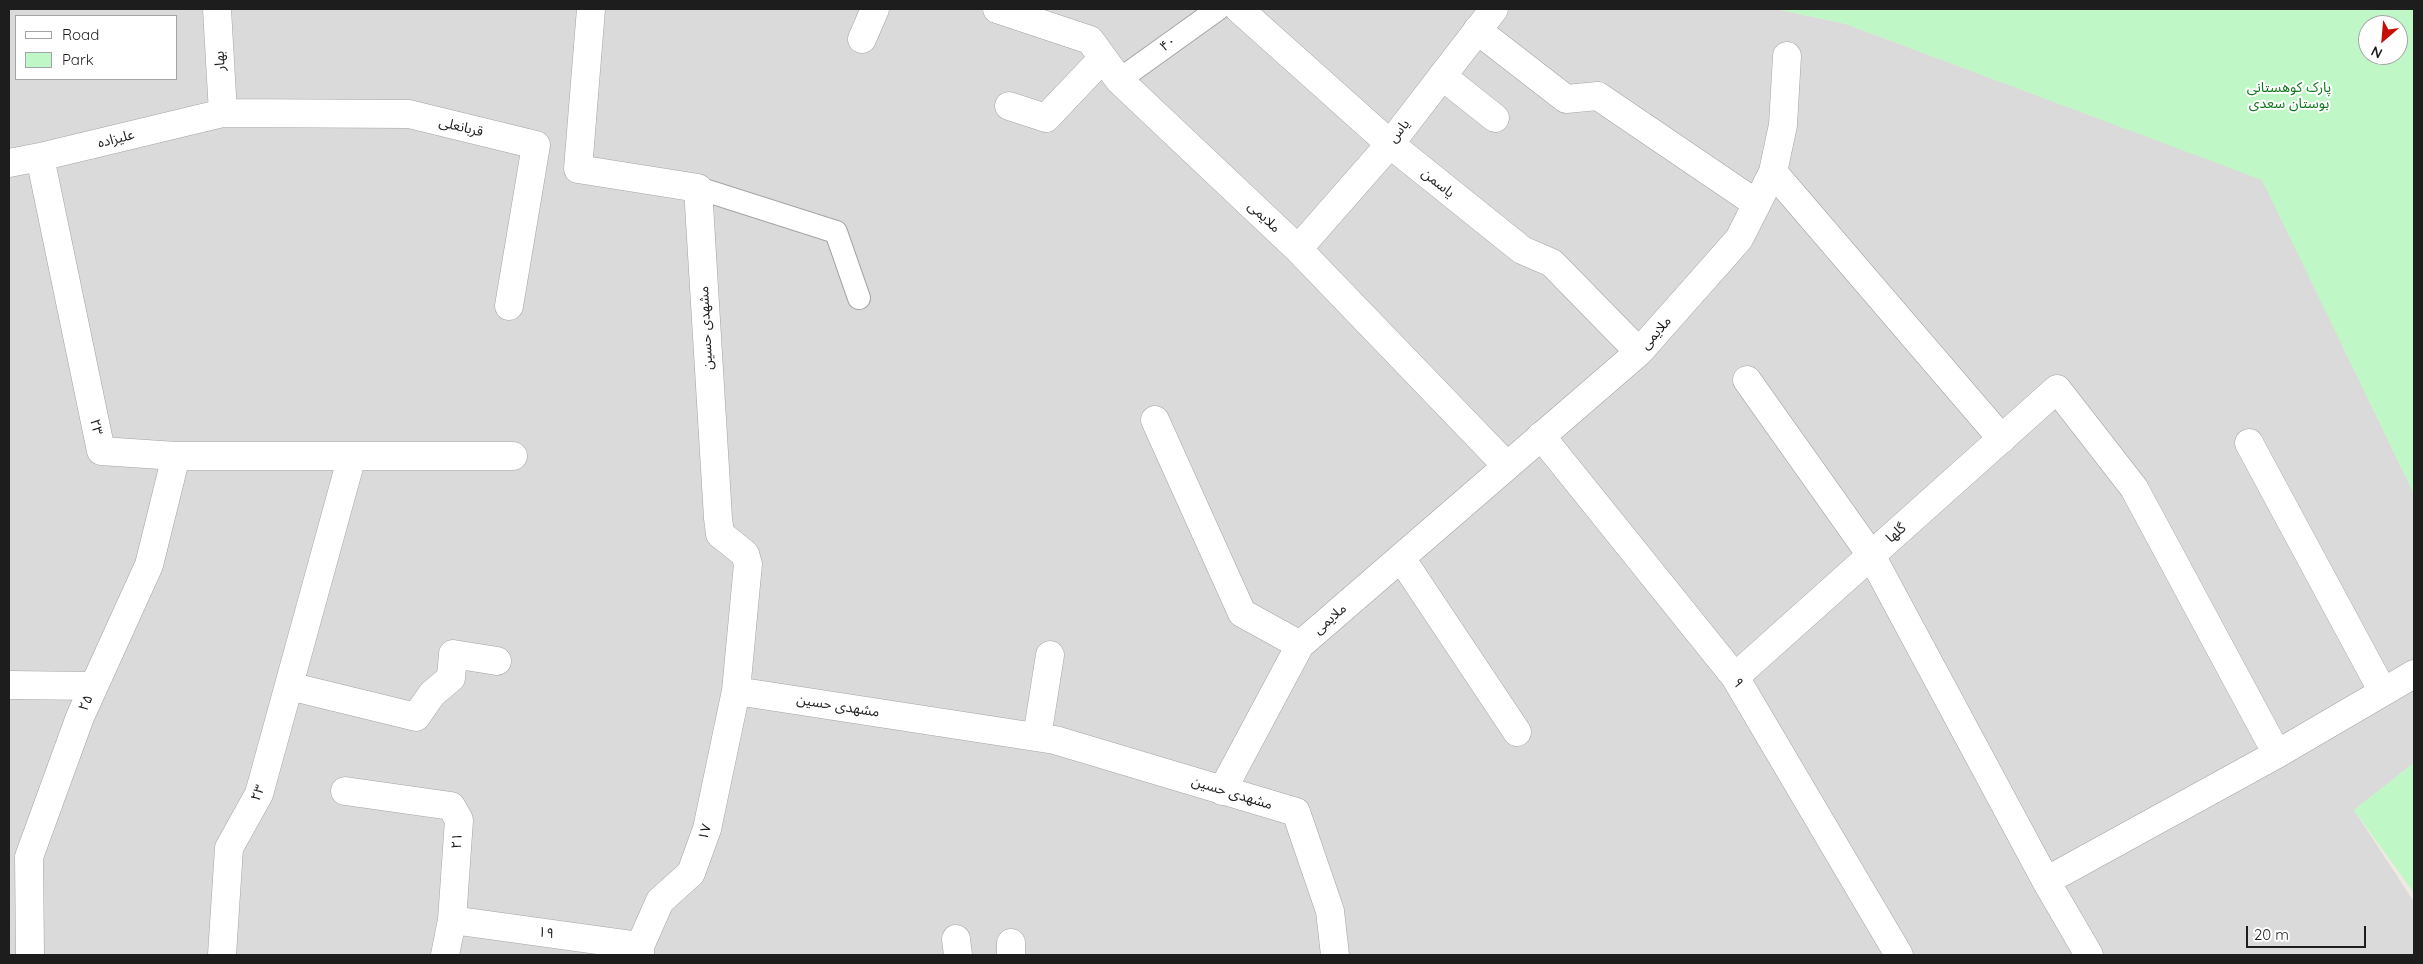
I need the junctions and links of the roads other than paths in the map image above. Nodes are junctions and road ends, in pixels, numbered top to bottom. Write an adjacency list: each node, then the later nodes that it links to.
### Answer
1 (217, 9): 15 (street, بهار)
2 (591, 9): 21 (street)
3 (875, 9): 9 (street)
4 (1218, 9): 13 (lane, ۴۰)
5 (1239, 9): 17 (street, یاسمن)
6 (1494, 9): 8 (street, یاس)
7 (1004, 10): 11 (street, ملایمی)
8 (1477, 30): 12 (street, یاس); 22 (street)
9 (862, 39)
10 (1787, 56): 20 (street, ملایمی)
11 (1103, 58): 13 (street, ملایمی); 14 (street)
12 (1442, 76): 16 (street); 17 (street, یاس)
13 (1119, 80): 23 (street, ملایمی)
14 (1009, 106)
15 (223, 113): 18 (street, علیزاده); 25 (street, قربانعلی)
16 (1495, 118)
17 (1390, 144): 23 (street, یاس); 26 (street, یاسمن)
18 (40, 158): 19 (street, علیزاده); 32 (street, ۲۳)
19 (9, 163)
20 (1773, 172): 22 (street, ملایمی); 30 (street)
21 (698, 188): 24 (lane); 46 (street, مشهدی حسین)
22 (1757, 204): 26 (street, ملایمی)
23 (1298, 249): 35 (street, ملایمی)
24 (859, 298)
25 (509, 306)
26 (1639, 352): 29 (street, ملایمی)
27 (1747, 380): 36 (street)
28 (1155, 420): 38 (street)
29 (1541, 436): 35 (street, ملایمی); 42 (street, ۹)
30 (2002, 439): 36 (street, گلها); 50 (street, گلها)
31 (2249, 442): 47 (street)
32 (176, 456): 33 (street, ۲۳); 44 (street, ۲۵)
33 (352, 456): 34 (street, ۲۳); 45 (street, ۲۳)
34 (513, 456)
35 (1507, 466): 37 (street, ملایمی)
36 (1871, 555): 42 (street, گلها); 53 (street)
37 (1401, 558): 38 (street, ملایمی); 48 (street)
38 (1300, 645): 51 (street, ملایمی)
39 (1050, 656): 49 (street)
40 (497, 661): 45 (street)
41 (2414, 674): 47 (street)
42 (1735, 677): 60 (street, ۹)
43 (9, 685): 44 (street)
44 (94, 686): 56 (street, ۲۵)
45 (289, 686): 57 (street, ۲۳)
46 (736, 691): 49 (street, مشهدی حسین); 55 (street, ۱۷)
47 (2383, 692): 50 (street)
48 (1517, 732)
49 (1037, 737): 51 (street, مشهدی حسین)
50 (2277, 754): 53 (street)
51 (1222, 790): 59 (street, مشهدی حسین)
52 (344, 791): 54 (street, ۲۱)
53 (2046, 881): 61 (street)
54 (452, 920): 55 (street, ۱۹); 58 (street, ۲۱)
55 (640, 951)
56 (30, 955)
57 (222, 955)
58 (445, 955)
59 (1335, 955)
60 (1899, 955)
61 (2089, 955)

